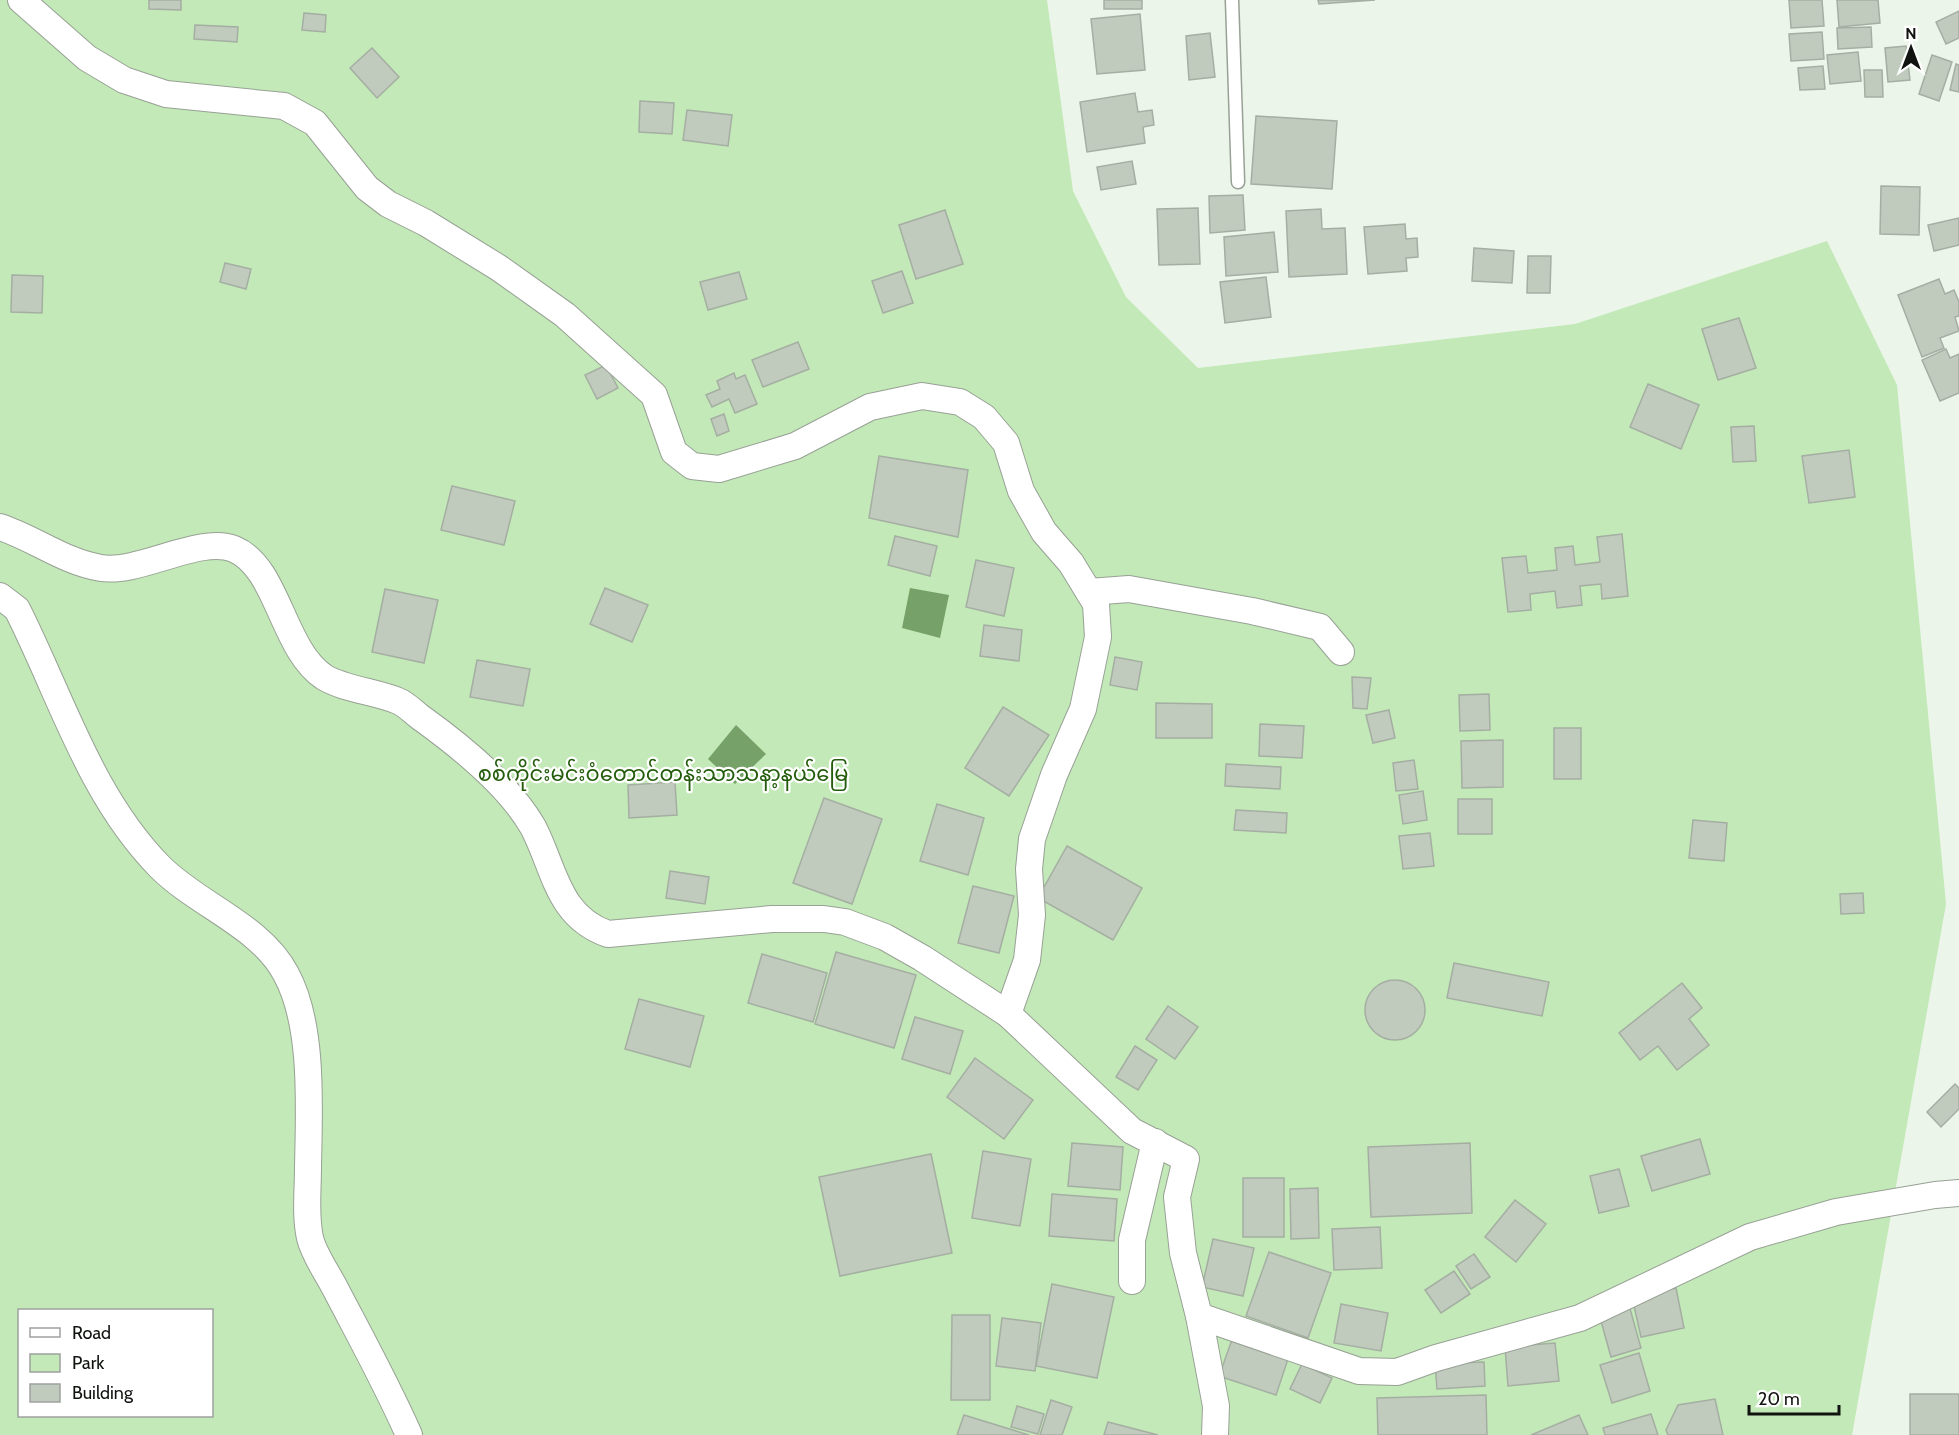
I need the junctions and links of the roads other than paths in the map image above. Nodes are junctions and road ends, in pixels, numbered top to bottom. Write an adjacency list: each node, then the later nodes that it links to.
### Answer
1 (21, 0): 5 (street)
2 (1232, 0): 3 (lane)
3 (1238, 182)
4 (0, 527): 8 (street)
5 (1089, 592): 7 (street); 8 (street)
6 (0, 596): 13 (street)
7 (1341, 652)
8 (1008, 1014): 9 (street)
9 (1155, 1142): 11 (street); 12 (street)
10 (1959, 1193): 12 (street)
11 (1132, 1281)
12 (1199, 1316): 14 (street)
13 (409, 1435)
14 (1215, 1435)

